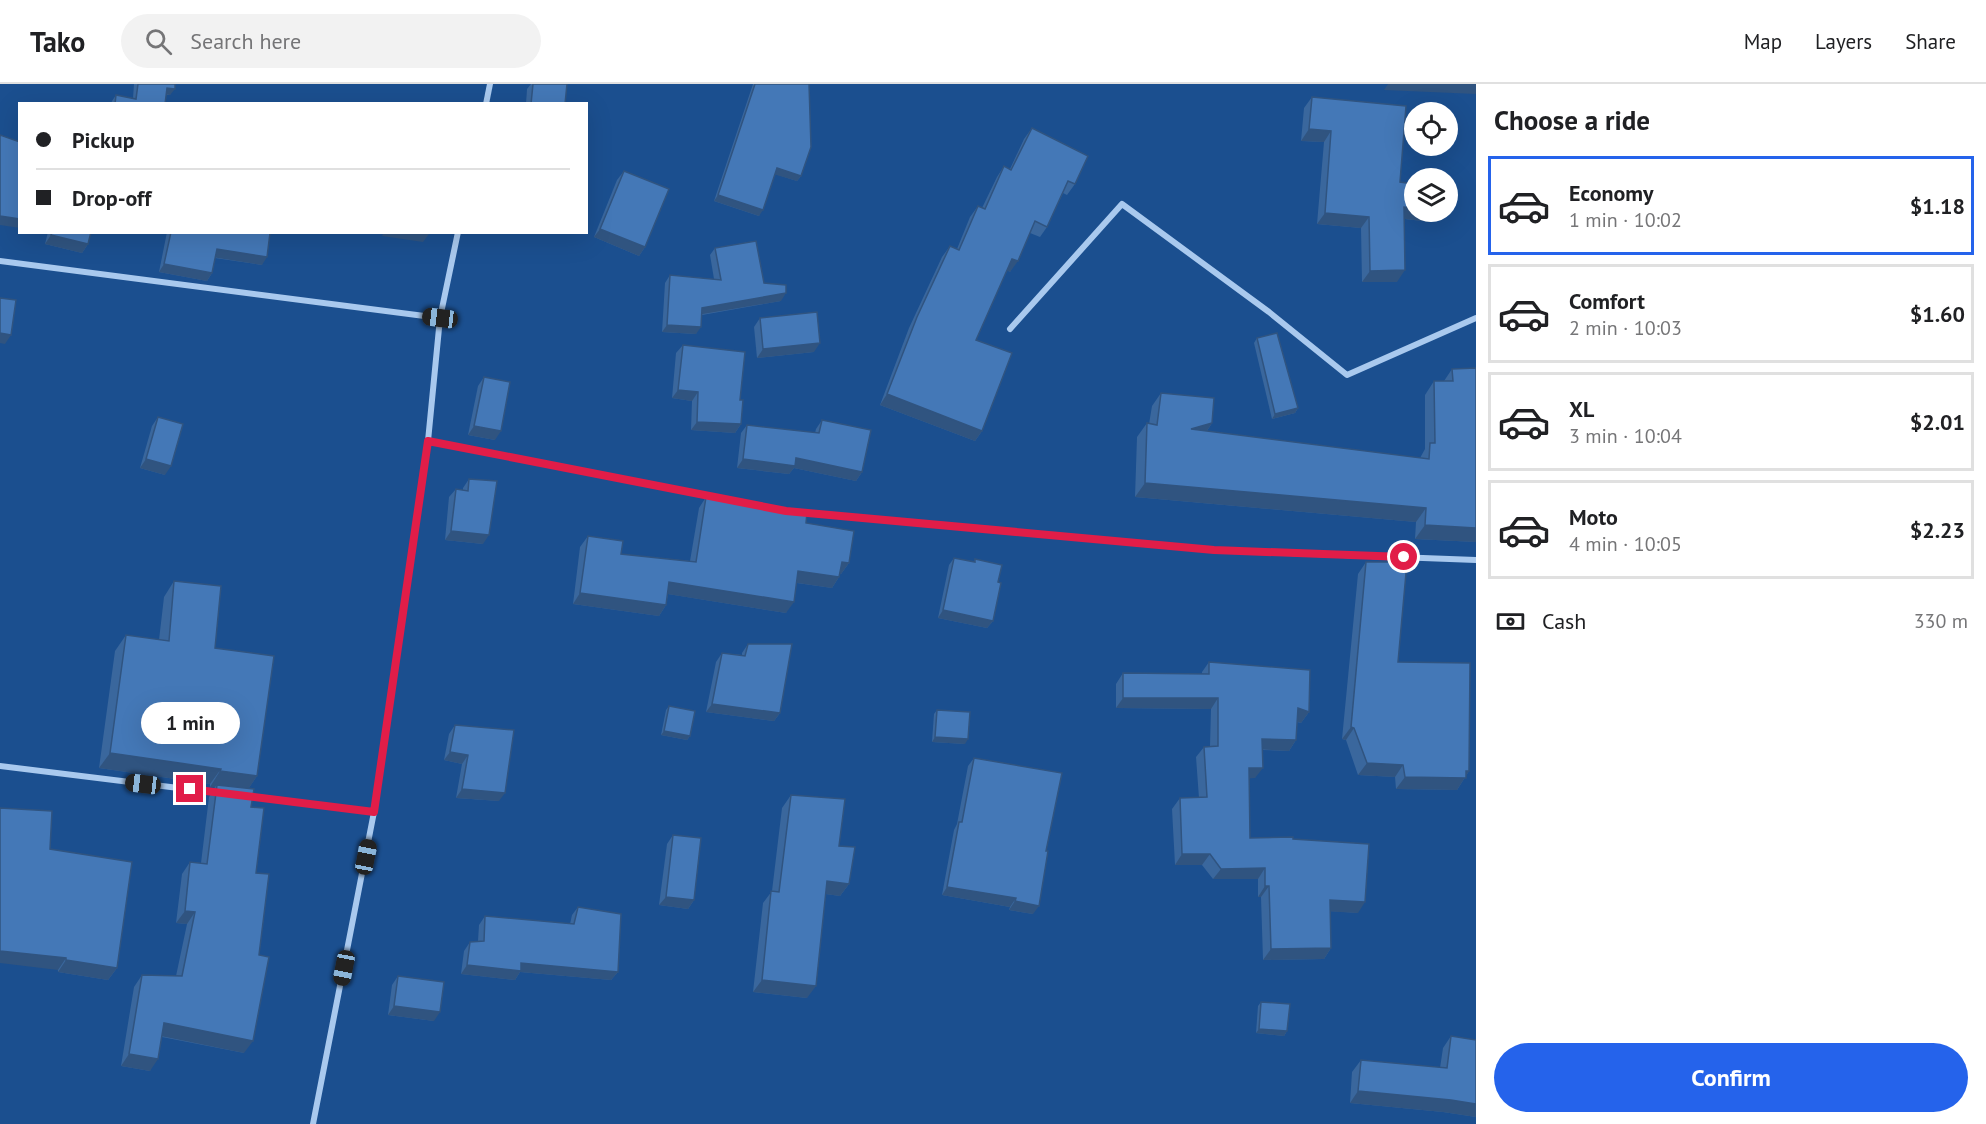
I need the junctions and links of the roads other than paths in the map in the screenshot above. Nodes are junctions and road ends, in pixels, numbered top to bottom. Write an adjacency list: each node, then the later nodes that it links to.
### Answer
1 (490, 84): 2 (street)
2 (486, 102)
3 (458, 234): 5 (street)
4 (0, 261): 5 (street)
5 (440, 318): 8 (street)
6 (1476, 318): 7 (street)
7 (1010, 329)
8 (428, 441): 9 (street); 15 (street)
9 (774, 509)
10 (786, 511): 11 (street)
11 (1476, 560)
12 (0, 766): 13 (street)
13 (224, 794)
14 (236, 795): 15 (street)
15 (374, 812): 16 (street)
16 (313, 1124)

